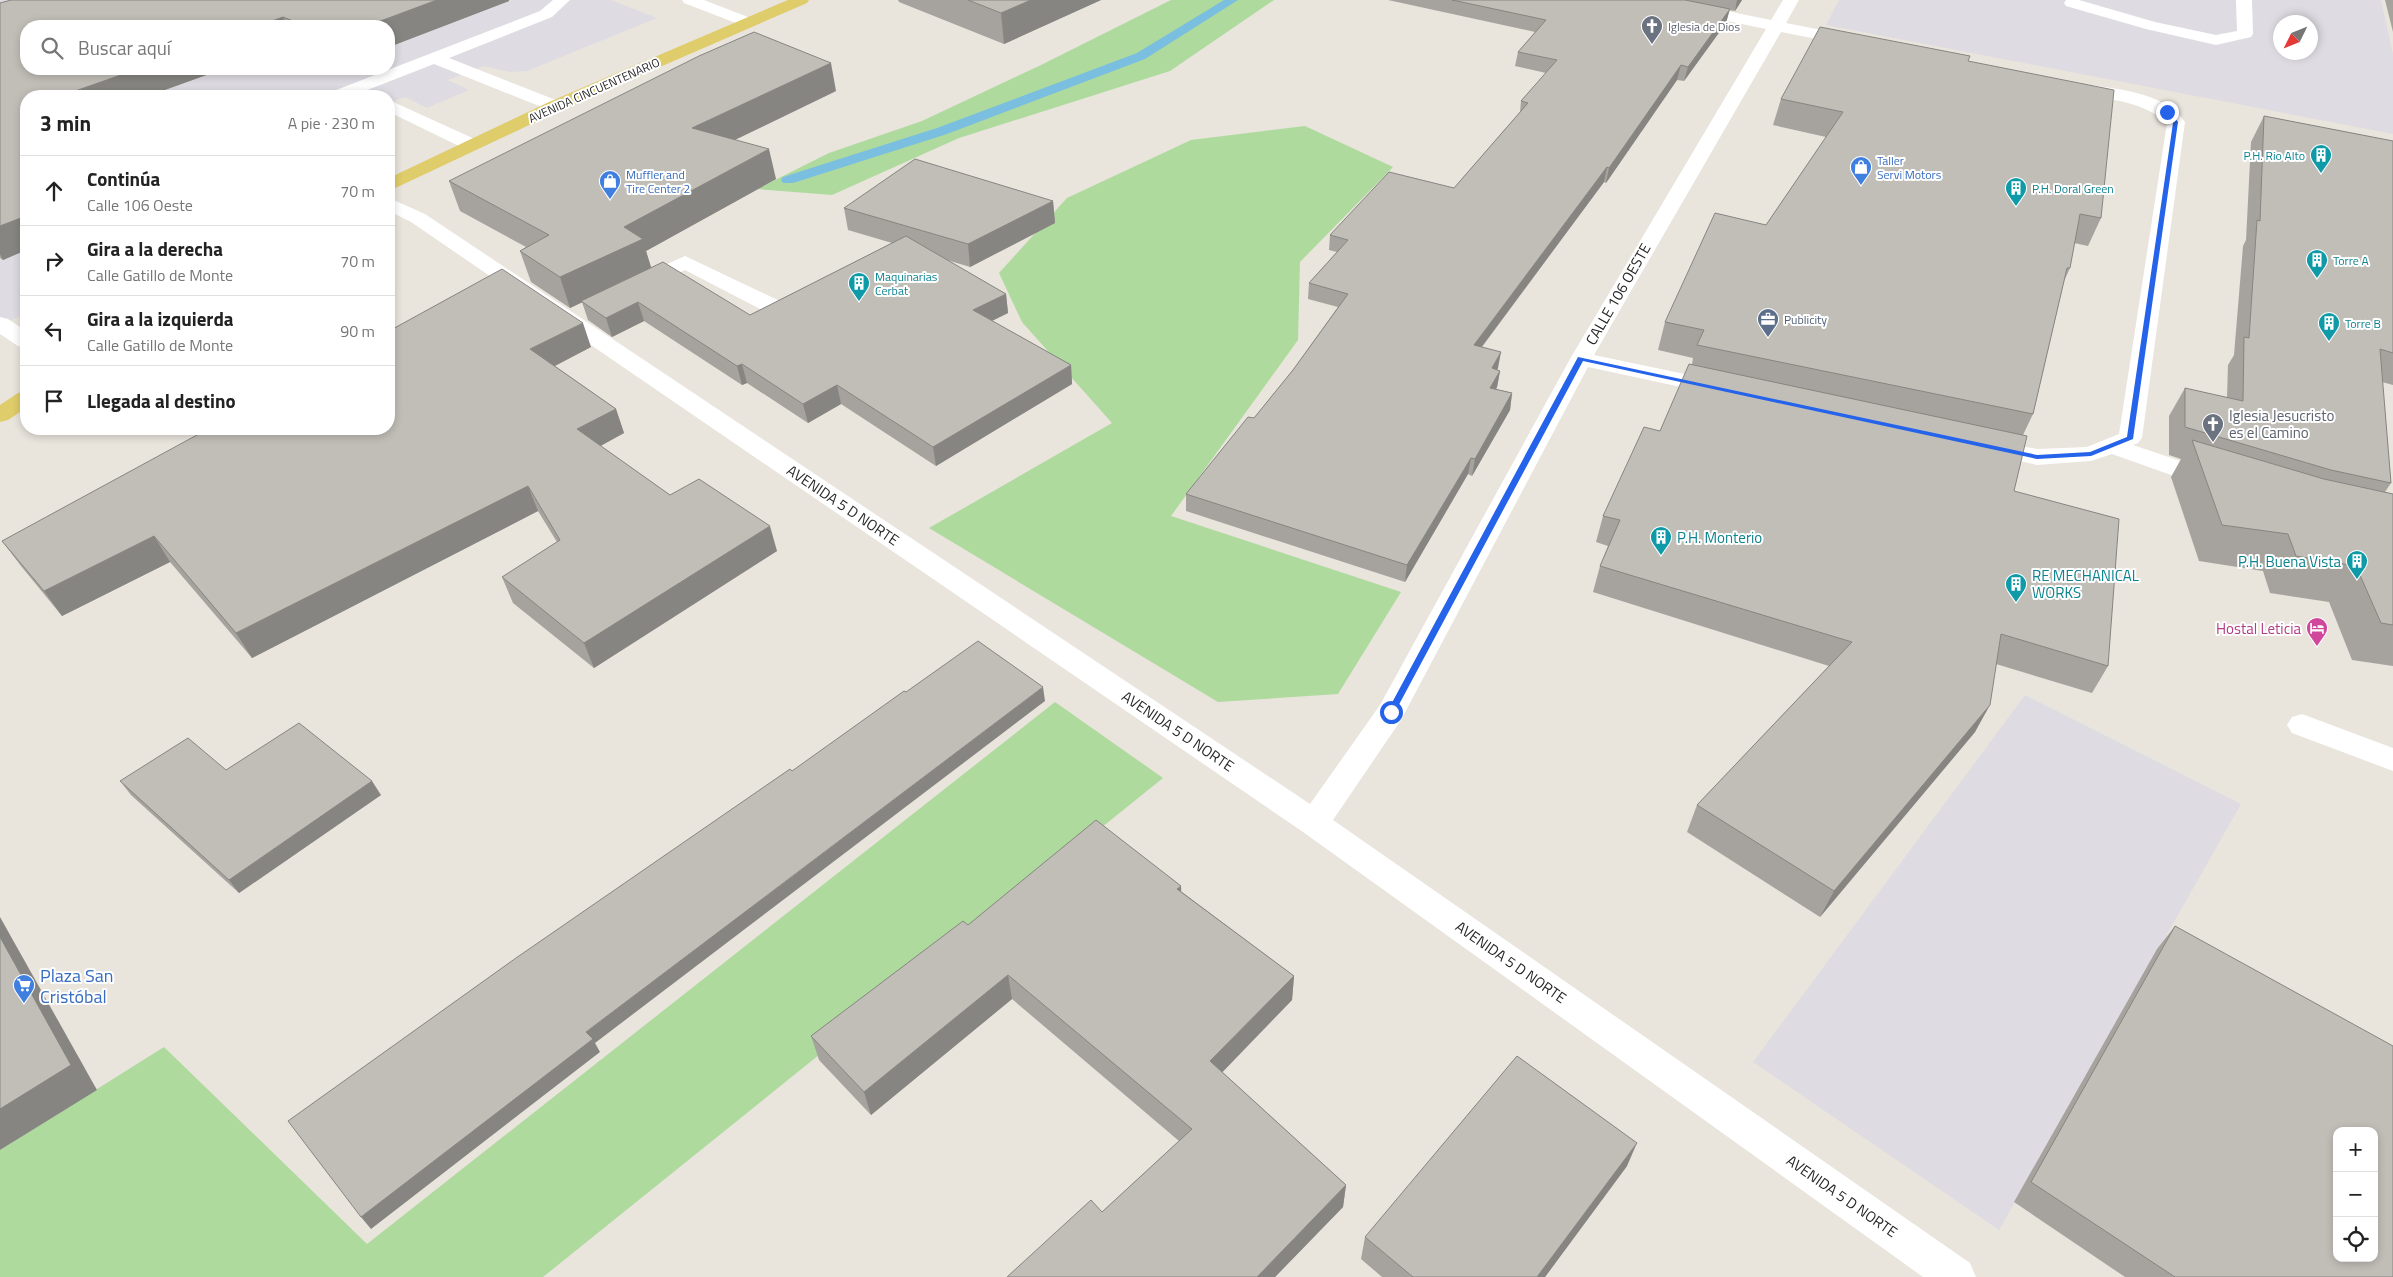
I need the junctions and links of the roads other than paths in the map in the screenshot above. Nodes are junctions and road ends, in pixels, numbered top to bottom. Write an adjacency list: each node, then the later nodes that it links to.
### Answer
1 (562, 0): 11 (street)
2 (690, 0): 8 (street)
3 (801, 0): 8 (main road, AVENIDA CINCUENTENARIO)
4 (1649, 0): 9 (street)
5 (1790, 0): 9 (street, CALLE 106 OESTE)
6 (2244, 0): 7 (street)
7 (2072, 3)
8 (748, 22): 14 (main road, AVENIDA CINCUENTENARIO)
9 (1775, 25): 10 (street); 23 (street, CALLE 106 OESTE)
10 (1872, 46)
11 (435, 58): 13 (street); 14 (street)
12 (2066, 86): 28 (street)
13 (368, 90)
14 (555, 106): 16 (main road, AVENIDA CINCUENTENARIO)
15 (395, 108): 16 (street)
16 (472, 145): 17 (main road, AVENIDA CINCUENTENARIO)
17 (395, 182)
18 (395, 207): 32 (street, AVENIDA 5 D NORTE)
19 (618, 293): 20 (street)
20 (772, 306)
21 (0, 324): 22 (street)
22 (20, 338)
23 (1580, 359): 24 (street); 32 (street, CALLE 106 OESTE)
24 (1736, 392)
25 (20, 402): 26 (main road)
26 (0, 415)
27 (1969, 442): 28 (street)
28 (2111, 446): 29 (street)
29 (2234, 486)
30 (2302, 726): 31 (street)
31 (2393, 760)
32 (1314, 823): 33 (street, AVENIDA 5 D NORTE)
33 (1956, 1277)

